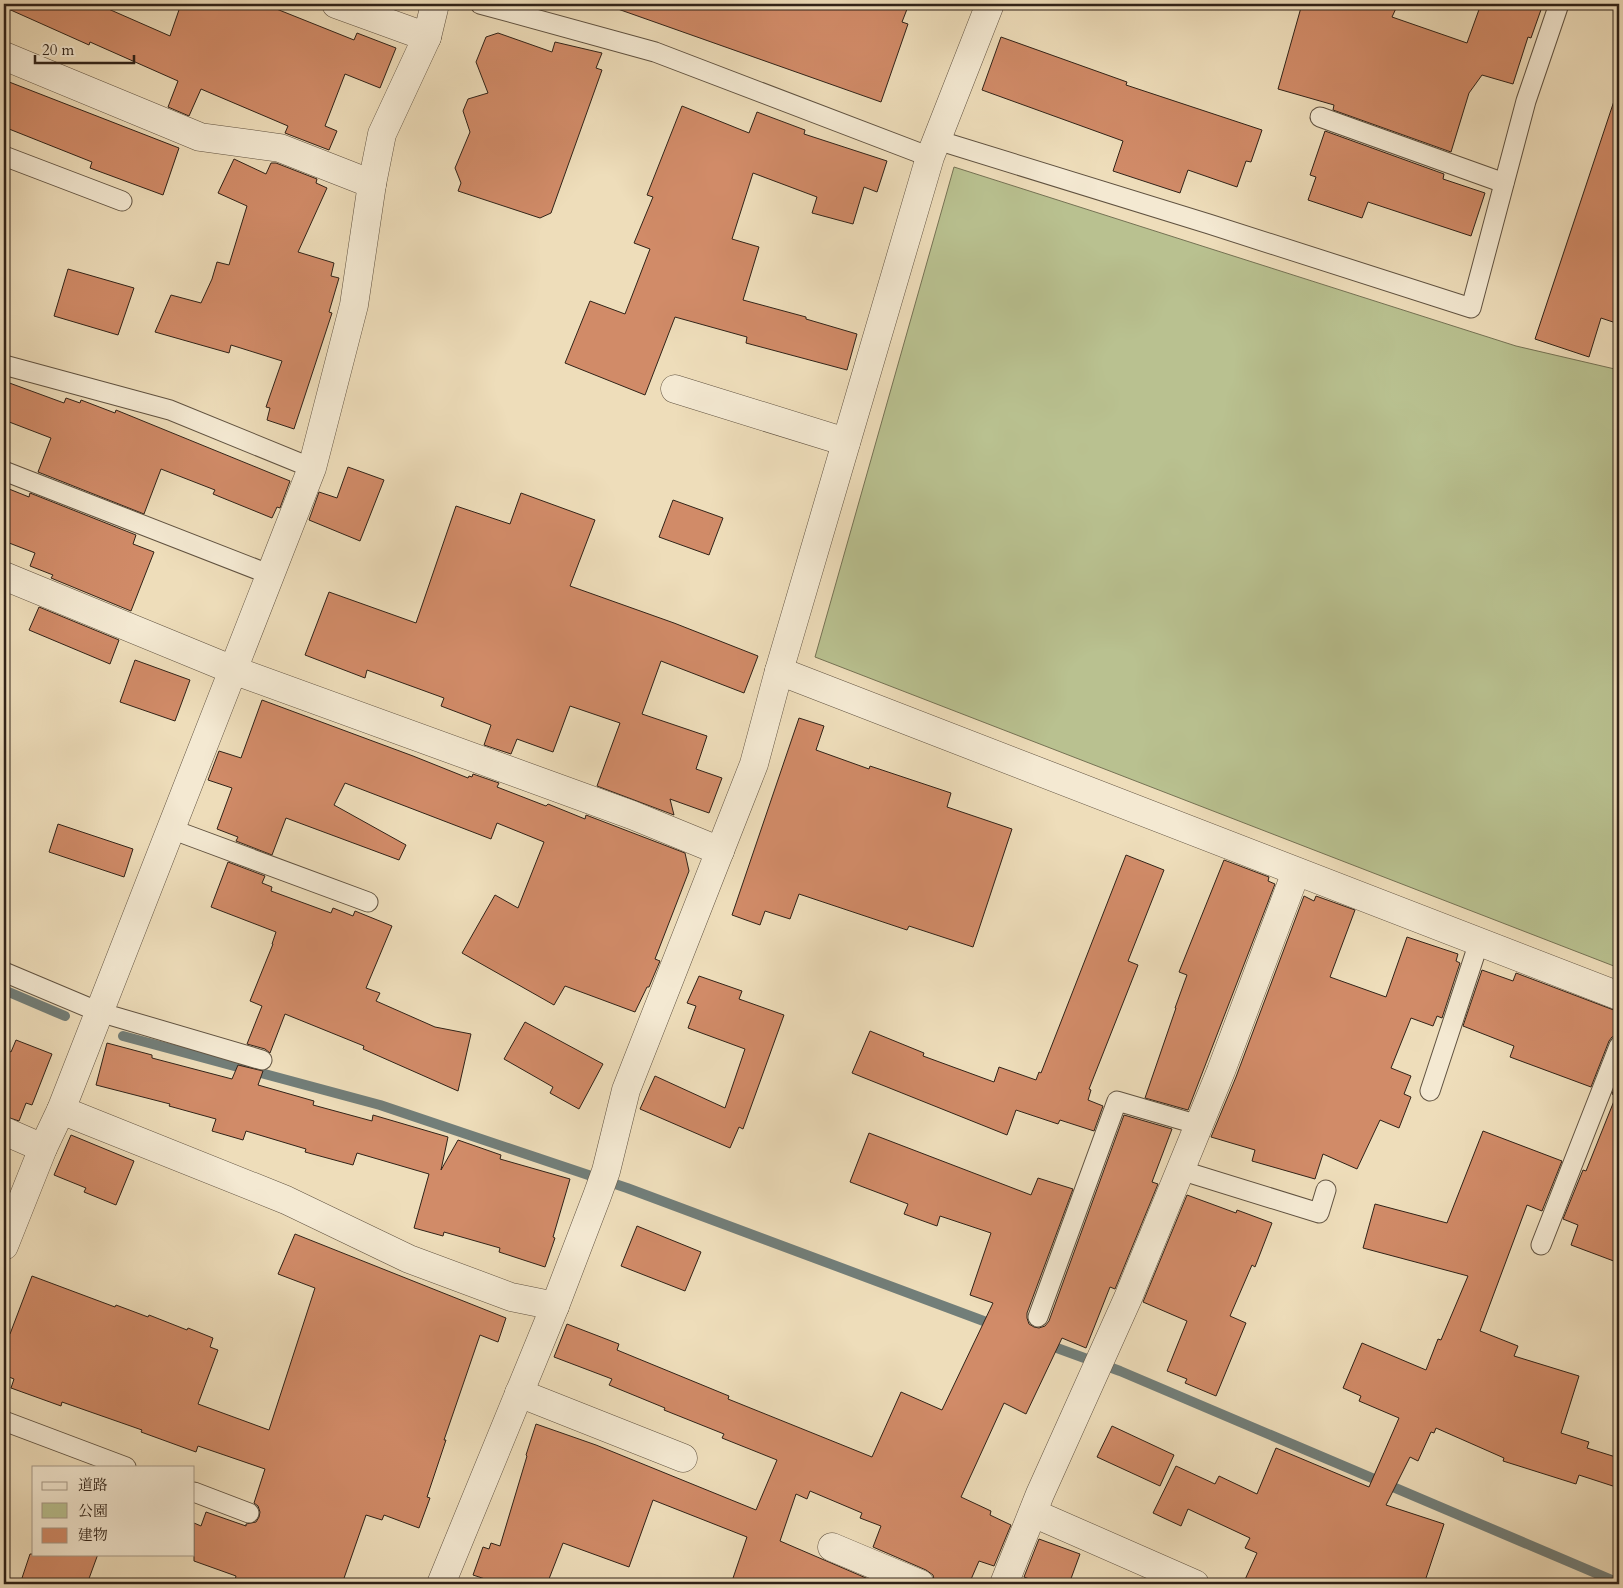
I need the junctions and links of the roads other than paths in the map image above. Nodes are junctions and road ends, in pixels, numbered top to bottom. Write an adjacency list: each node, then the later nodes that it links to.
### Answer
1 (336, 4): 6 (street)
2 (435, 4): 6 (street)
3 (480, 4): 9 (lane)
4 (990, 4): 9 (street)
5 (1559, 4): 11 (lane)
6 (426, 37): 12 (street)
7 (4, 56): 12 (street)
8 (1320, 117): 11 (lane)
9 (933, 149): 11 (lane); 16 (street)
10 (4, 156): 13 (lane)
11 (1504, 183)
12 (372, 184): 17 (street)
13 (122, 201)
14 (4, 365): 17 (lane)
15 (675, 389): 16 (street)
16 (846, 442): 22 (street)
17 (312, 468): 19 (street)
18 (4, 471): 19 (lane)
19 (271, 575): 21 (street)
20 (4, 576): 21 (street)
21 (233, 670): 23 (street); 24 (street)
22 (779, 671): 24 (street); 25 (street)
23 (171, 829): 26 (lane); 30 (street)
24 (720, 850): 42 (street)
25 (1296, 872): 27 (street); 35 (street)
26 (368, 902)
27 (1479, 942): 29 (street); 33 (lane)
28 (4, 972): 30 (lane)
29 (1619, 996)
30 (99, 1012): 32 (lane); 34 (street)
31 (1619, 1046): 40 (lane)
32 (262, 1060)
33 (1430, 1092)
34 (61, 1110): 37 (street); 42 (street)
35 (1199, 1125): 38 (street); 43 (lane)
36 (4, 1131): 37 (street)
37 (43, 1148): 41 (street)
38 (1180, 1170): 39 (lane); 50 (street)
39 (1326, 1190)
40 (1541, 1245)
41 (4, 1246)
42 (555, 1306): 44 (street)
43 (1038, 1317)
44 (519, 1393): 46 (street); 52 (street)
45 (4, 1421): 47 (lane)
46 (683, 1458)
47 (123, 1466)
48 (195, 1492): 49 (lane)
49 (249, 1512)
50 (1033, 1513): 54 (street); 55 (street)
51 (832, 1547): 53 (street)
52 (442, 1584)
53 (920, 1584)
54 (1004, 1584)
55 (1195, 1584)

